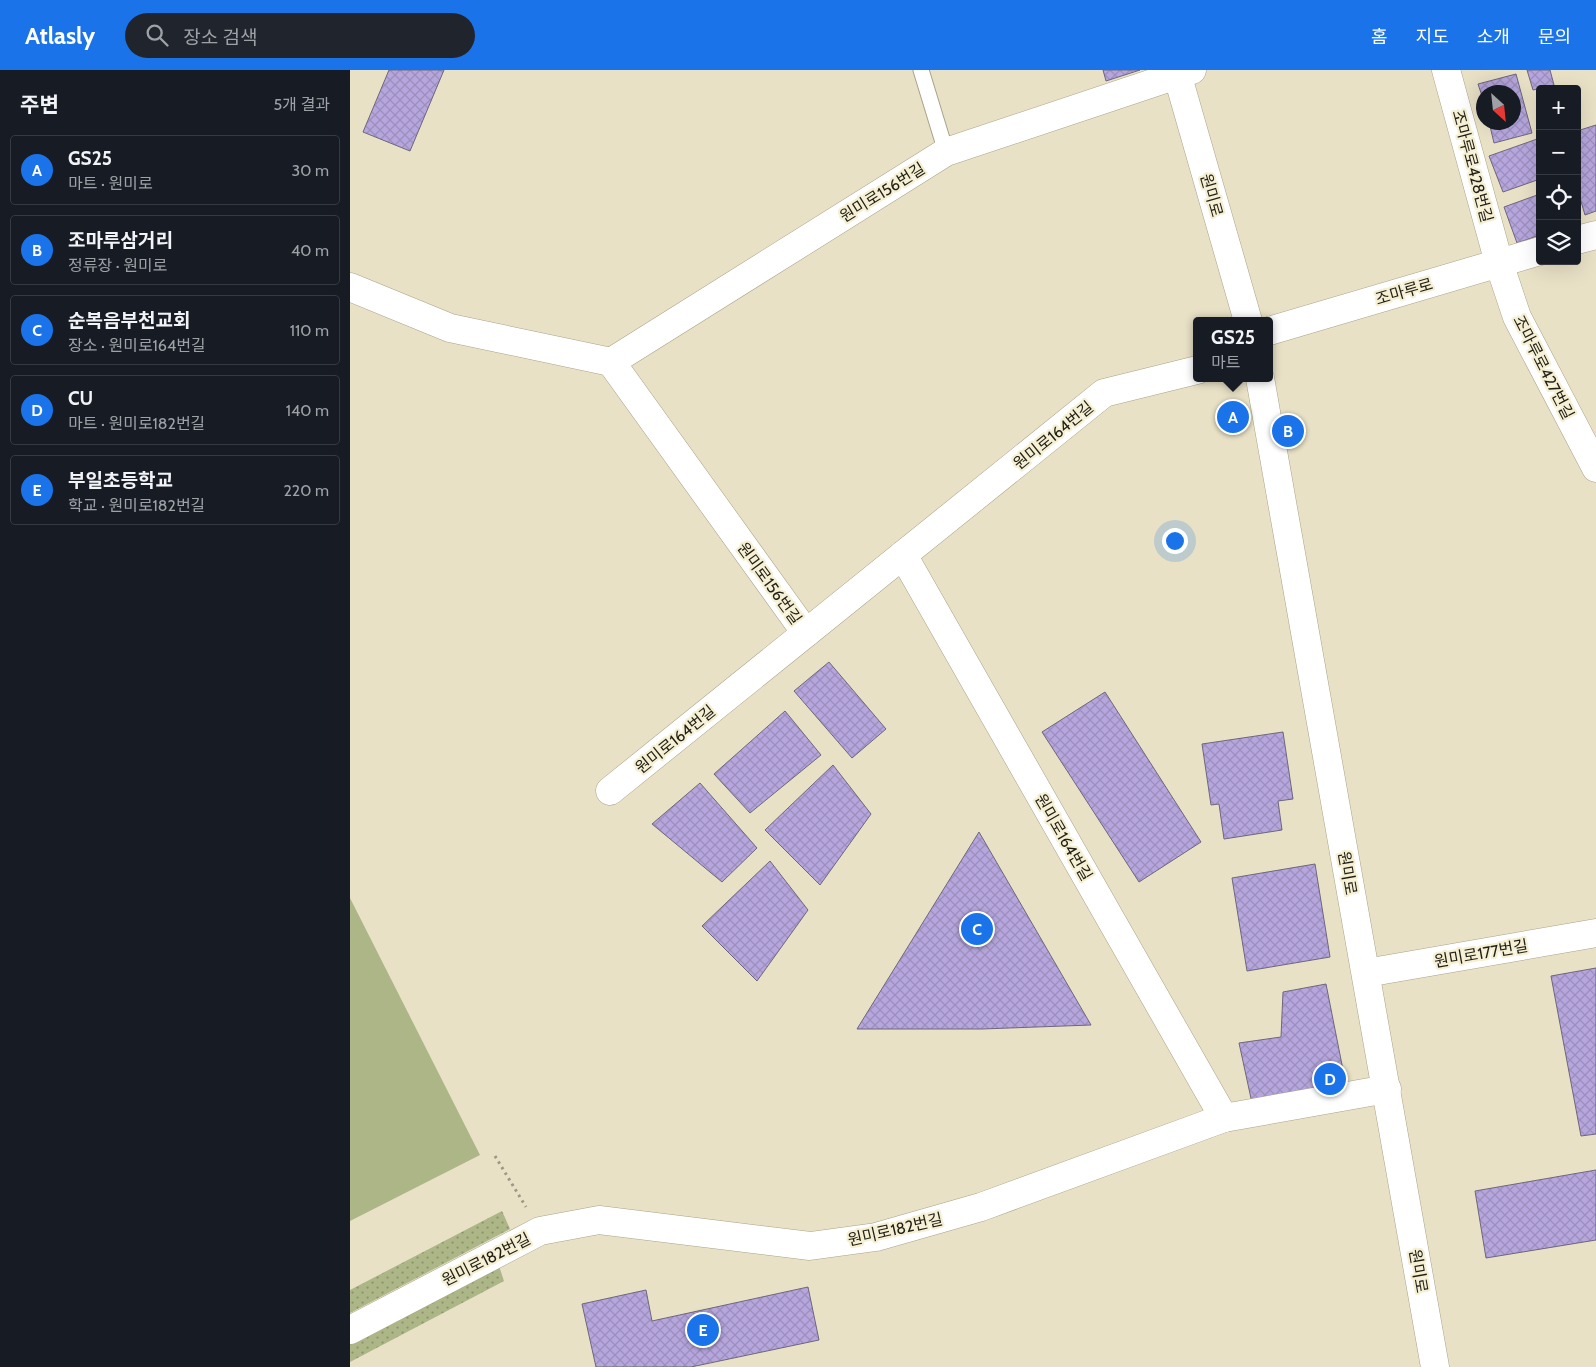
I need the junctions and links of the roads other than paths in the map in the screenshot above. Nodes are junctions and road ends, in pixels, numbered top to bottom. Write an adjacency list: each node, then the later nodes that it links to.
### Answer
1 (921, 70): 4 (lane)
2 (1446, 70): 8 (street, 조마루로428번길)
3 (1182, 71): 4 (street, 원미로156번길); 10 (street, 원미로)
4 (946, 152): 12 (street, 원미로156번길)
5 (1596, 235): 6 (street)
6 (1581, 239)
7 (1536, 252): 8 (street, 조마루로)
8 (1500, 263): 11 (street, 조마루로); 15 (street, 조마루로427번길)
9 (350, 287): 12 (street)
10 (1247, 317)
11 (1273, 330)
12 (611, 362): 17 (street, 원미로156번길)
13 (1193, 371): 16 (street, 원미로164번길)
14 (1261, 382): 20 (street, 원미로)
15 (1596, 468)
16 (903, 555): 17 (street, 원미로164번길); 22 (street, 원미로164번길)
17 (806, 633): 18 (street, 원미로164번길)
18 (610, 791)
19 (1596, 933): 20 (street, 원미로177번길)
20 (1366, 973): 21 (street, 원미로)
21 (1387, 1090): 22 (street, 원미로182번길); 24 (street, 원미로)
22 (1224, 1118): 23 (street, 원미로182번길)
23 (350, 1330)
24 (1435, 1367)

